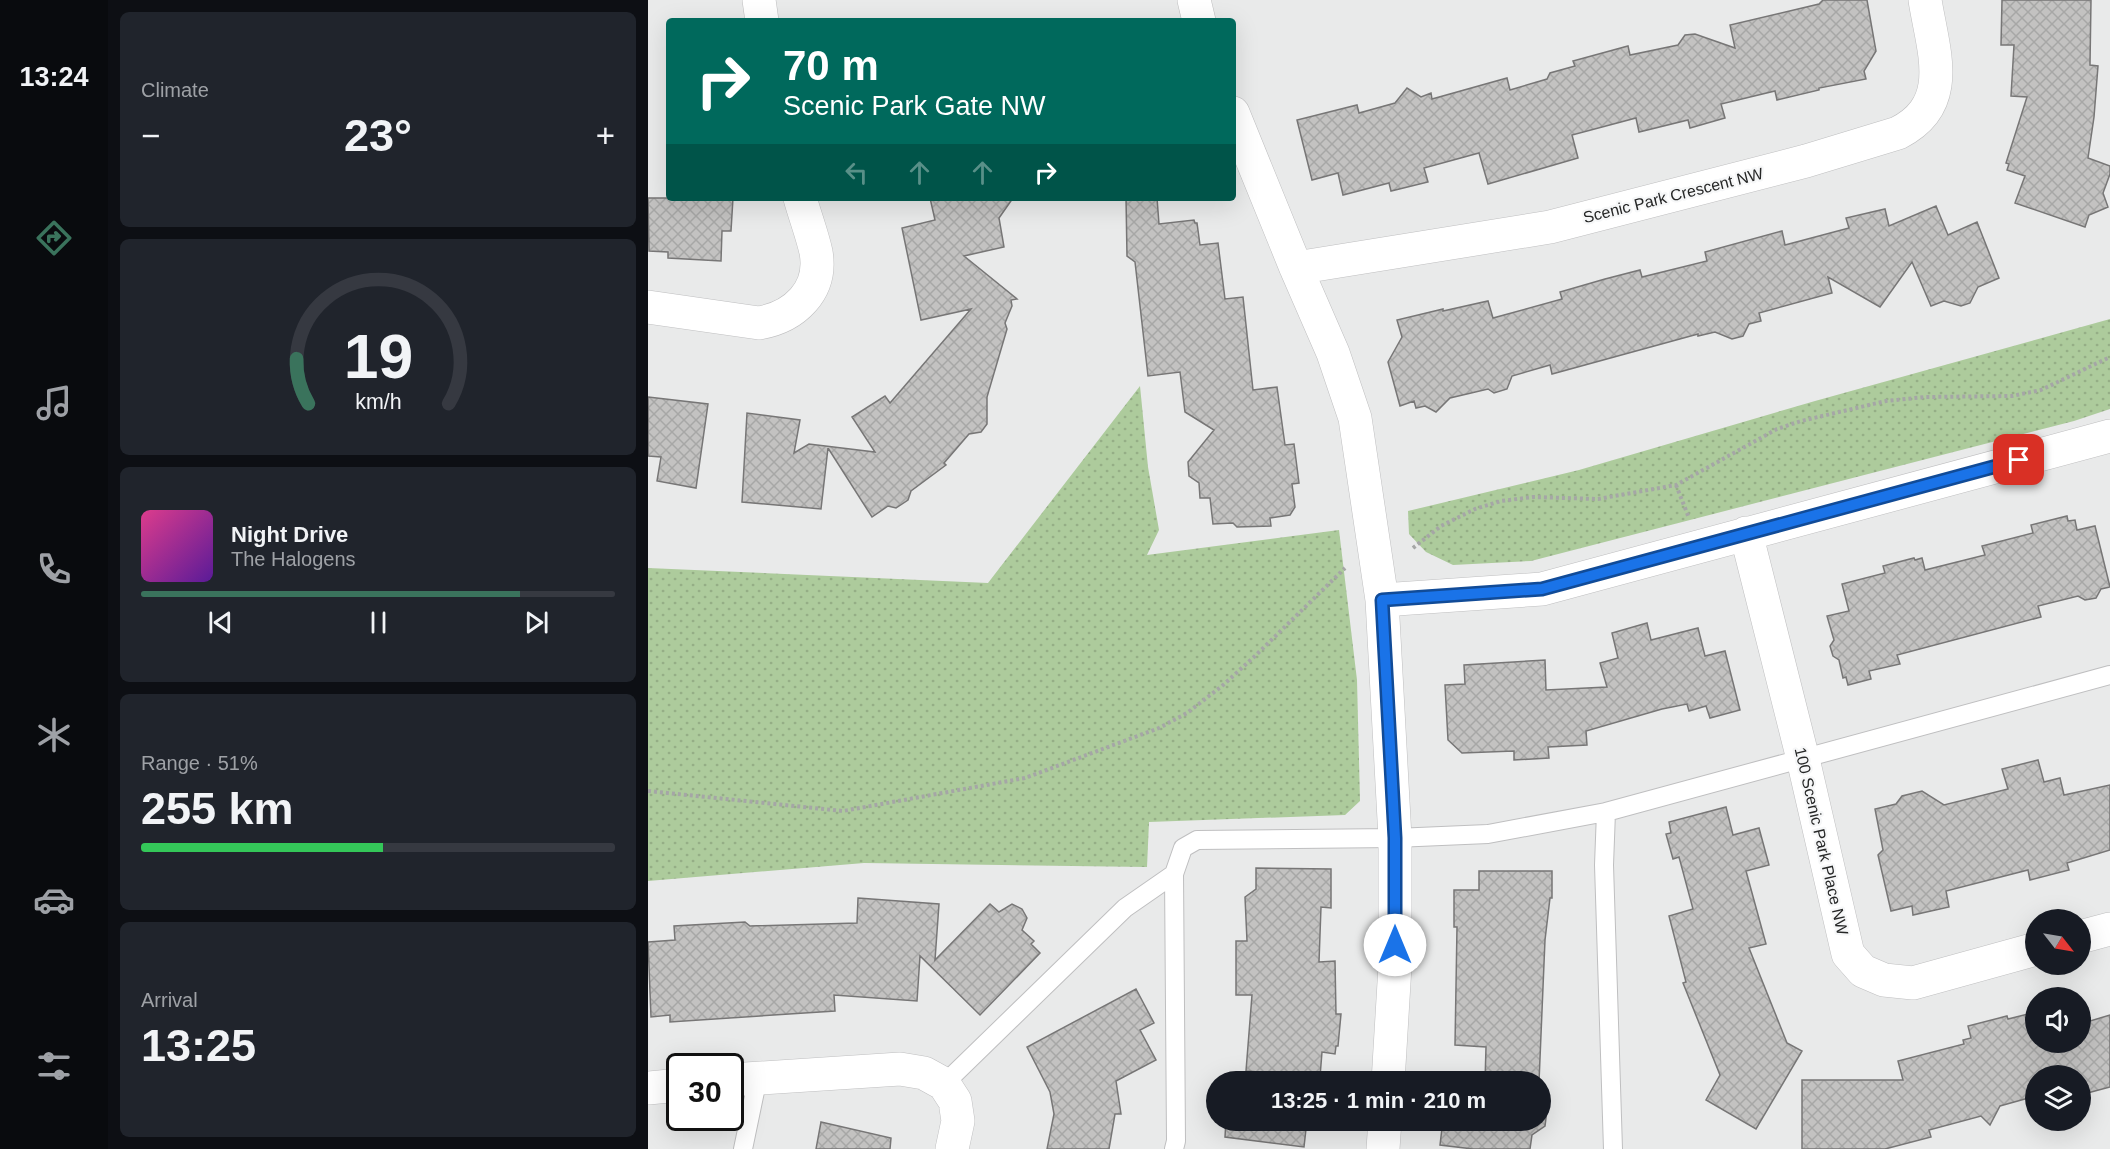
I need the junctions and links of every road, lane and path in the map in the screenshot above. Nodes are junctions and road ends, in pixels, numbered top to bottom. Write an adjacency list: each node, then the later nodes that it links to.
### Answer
1 (759, 0): 4 (street)
2 (1194, 0): 5 (street)
3 (1924, 0): 8 (street, Scenic Park Crescent NW)
4 (762, 18)
5 (1198, 18)
6 (1236, 120): 8 (street)
7 (801, 201): 9 (street)
8 (1296, 268): 15 (street)
9 (648, 307)
10 (2110, 357): 13 (path)
11 (2110, 436): 12 (street)
12 (1746, 533): 15 (street); 17 (street, 100 Scenic Park Place NW)
13 (1413, 548)
14 (1349, 566): 18 (path)
15 (1382, 600): 20 (street)
16 (2110, 675): 17 (lane)
17 (1803, 759): 19 (lane); 24 (street, 100 Scenic Park Place NW)
18 (648, 791)
19 (1606, 812): 20 (lane); 35 (lane)
20 (1395, 838): 21 (lane); 25 (street)
21 (1174, 874): 27 (lane); 33 (lane)
22 (2110, 929): 23 (street)
23 (2091, 934)
24 (2025, 952)
25 (1389, 1071)
26 (745, 1078): 27 (street); 31 (lane)
27 (944, 1084): 32 (street)
28 (666, 1086): 29 (street)
29 (648, 1088)
30 (1384, 1131): 34 (street)
31 (743, 1149)
32 (952, 1149)
33 (1174, 1149)
34 (1383, 1149)
35 (1613, 1149)

